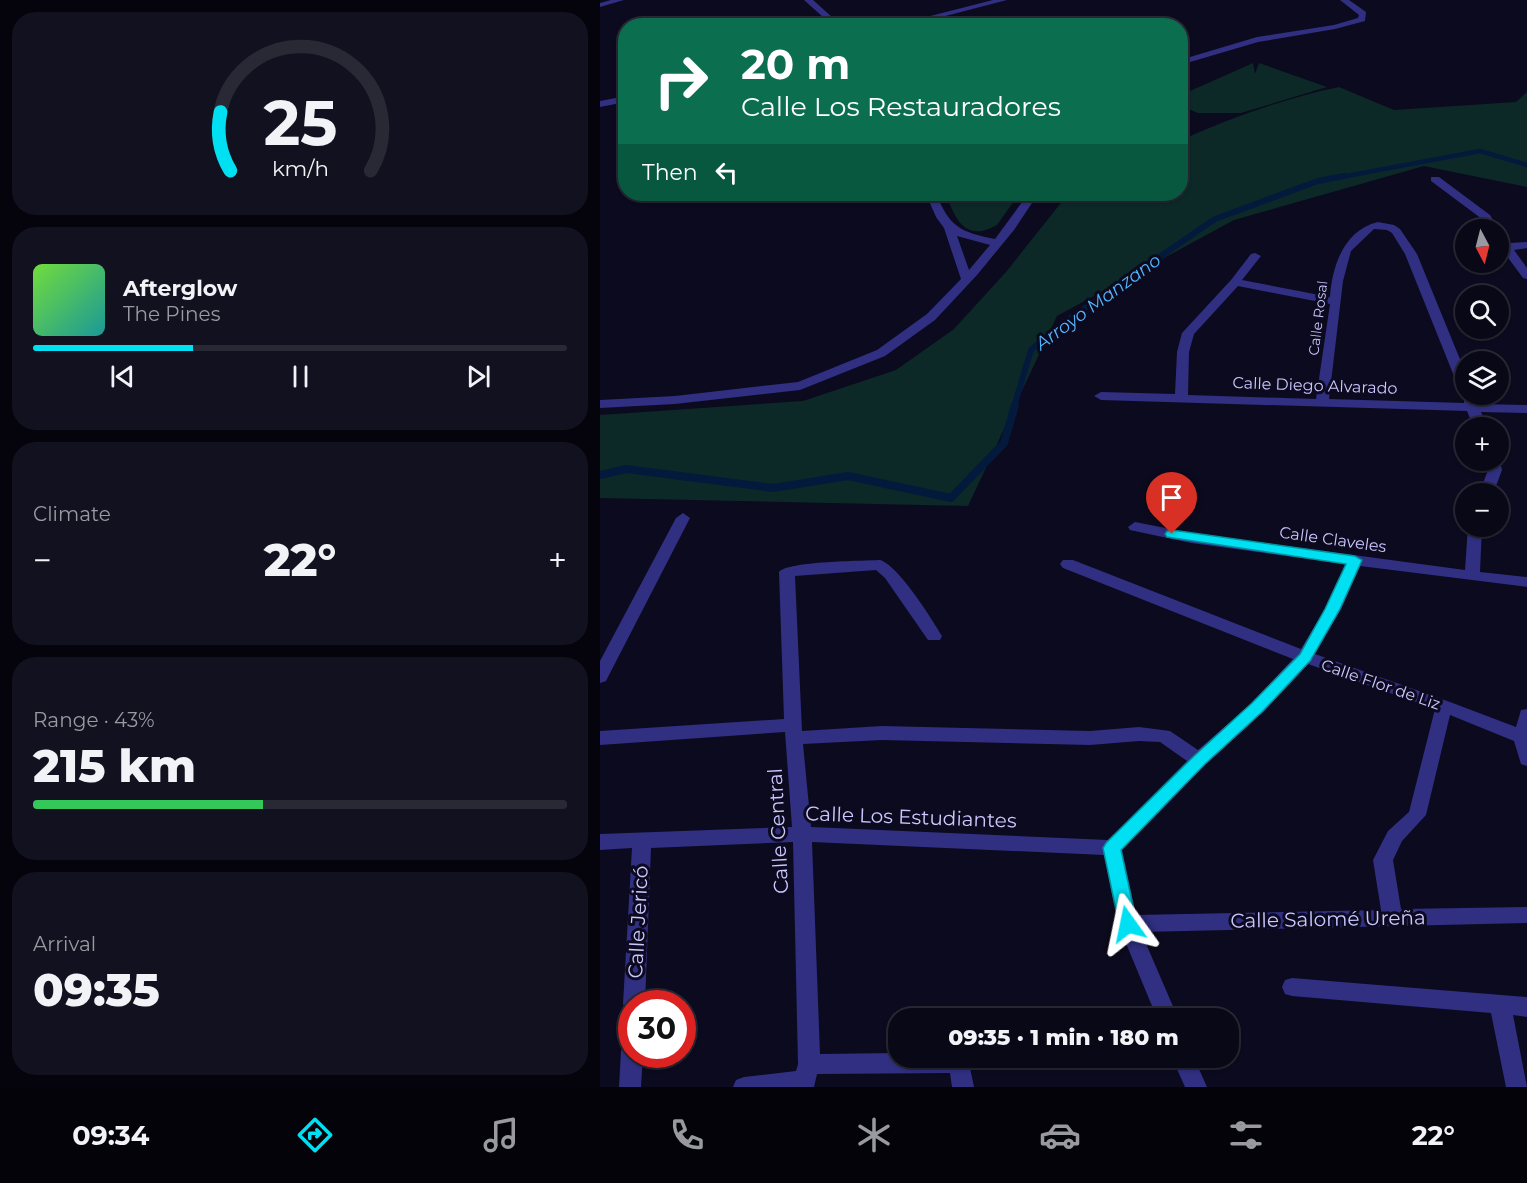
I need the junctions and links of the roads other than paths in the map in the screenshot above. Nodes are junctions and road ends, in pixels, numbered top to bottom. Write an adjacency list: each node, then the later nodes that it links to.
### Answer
1 (620, 0): 5 (street)
2 (808, 0): 6 (street)
3 (1003, 0): 7 (street)
4 (1344, 0): 8 (street)
5 (600, 5)
6 (829, 18)
7 (929, 18)
8 (1188, 61)
9 (618, 101): 10 (street)
10 (600, 104)
11 (1435, 179): 14 (street)
12 (934, 201): 15 (street)
13 (1028, 201): 16 (street)
14 (1487, 219)
15 (949, 228): 16 (street); 22 (street)
16 (997, 243): 22 (street)
17 (1527, 245): 18 (street)
18 (1509, 247)
19 (1509, 250): 21 (street)
20 (1255, 255): 23 (street)
21 (1527, 276)
22 (967, 279): 30 (street)
23 (1235, 282): 24 (street); 28 (street)
24 (1336, 302): 25 (street, Calle Rosal); 29 (street, Calle Rosal)
25 (1455, 364)
26 (1101, 396): 28 (street, Calle Diego Alvarado)
27 (1455, 397): 29 (street, Calle Diego Alvarado)
28 (1181, 398): 29 (street, Calle Diego Alvarado)
29 (1322, 402)
30 (600, 404)
31 (1507, 405): 32 (street, Calle Diego Alvarado)
32 (1527, 409)
33 (683, 518): 42 (street)
34 (1135, 526): 36 (street, Calle Claveles)
35 (1474, 537): 38 (street)
36 (1355, 560): 38 (street, Calle Claveles); 41 (street)
37 (1068, 564): 41 (street, Calle Flor de Liz)
38 (1472, 576): 39 (street, Calle Claveles)
39 (1527, 582)
40 (934, 636): 45 (street, Calle Central)
41 (1305, 657): 43 (street, Calle Flor de Liz); 49 (street)
42 (600, 676)
43 (1444, 706): 47 (street, Calle Flor de Liz); 55 (street)
44 (1527, 715): 47 (street)
45 (794, 731): 46 (street); 49 (street); 50 (street, Calle Central)
46 (600, 738)
47 (1525, 739): 48 (street)
48 (1527, 759)
49 (1199, 760): 53 (street)
50 (802, 834): 51 (street, Calle Los Estudiantes); 53 (street, Calle Los Estudiantes); 64 (street, Calle Central)
51 (642, 841): 52 (street, Calle Los Estudiantes); 58 (street, Calle Jericó)
52 (600, 842)
53 (1112, 848): 56 (street)
54 (1527, 915): 55 (street, Calle Salomé Ureña)
55 (1392, 918): 56 (street, Calle Salomé Ureña)
56 (1128, 924): 61 (street)
57 (1292, 987): 59 (street)
58 (635, 990)
59 (1500, 1004): 60 (street); 69 (street)
60 (1527, 1007)
61 (1163, 1008)
62 (631, 1068): 65 (street)
63 (1188, 1068): 68 (street)
64 (806, 1077): 66 (street); 67 (street)
65 (630, 1087)
66 (744, 1087)
67 (963, 1087)
68 (1196, 1087)
69 (1517, 1087)

